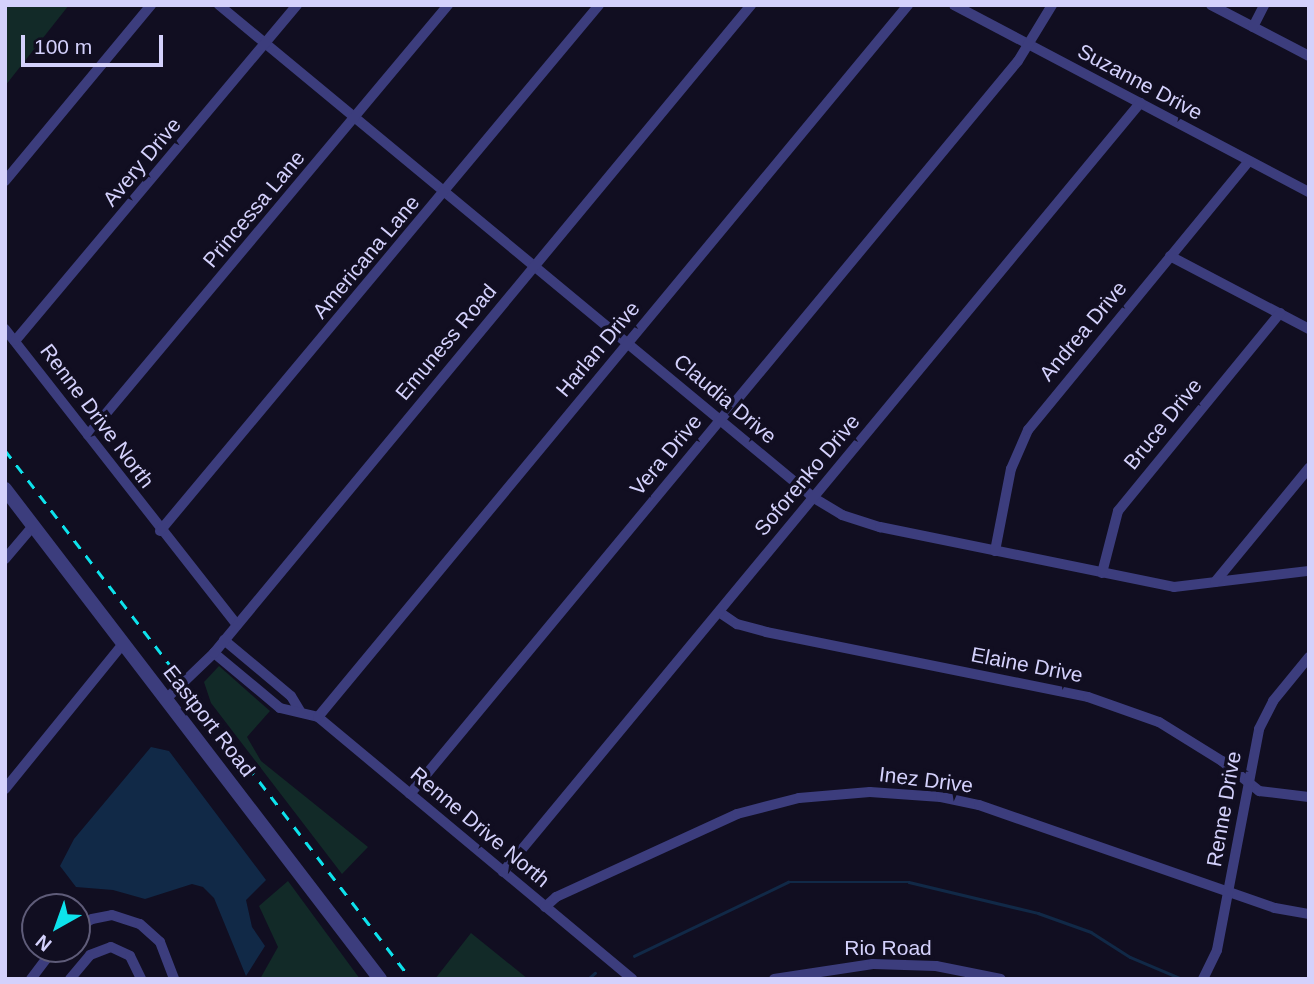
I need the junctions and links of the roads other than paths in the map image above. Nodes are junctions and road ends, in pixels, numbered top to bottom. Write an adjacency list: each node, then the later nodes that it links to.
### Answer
1 (151, 5): 19 (street)
2 (219, 5): 13 (street, Claudia Drive)
3 (297, 5): 13 (street, Avery Drive)
4 (448, 5): 17 (street, Princessa Lane)
5 (600, 5): 20 (street, Americana Lane)
6 (751, 5): 23 (street, Emuness Road)
7 (908, 5): 28 (street, Harlan Drive)
8 (954, 5): 14 (street, Suzanne Drive)
9 (1052, 5): 14 (street, Vera Drive)
10 (1211, 5): 12 (street)
11 (1264, 5): 12 (street)
12 (1253, 27): 15 (street)
13 (265, 44): 17 (street, Claudia Drive); 27 (street, Avery Drive)
14 (1029, 46): 16 (street, Suzanne Drive); 29 (street, Vera Drive)
15 (1309, 56)
16 (1140, 103): 18 (street, Suzanne Drive); 33 (street, Soforenko Drive)
17 (355, 118): 20 (street, Claudia Drive); 30 (street, Princessa Lane)
18 (1250, 160): 21 (street, Suzanne Drive); 22 (street, Andrea Drive)
19 (5, 181)
20 (445, 192): 23 (street, Claudia Drive); 35 (street, Americana Lane)
21 (1309, 192)
22 (1170, 256): 24 (street); 36 (street, Andrea Drive)
23 (534, 267): 28 (street, Claudia Drive); 42 (street, Emuness Road)
24 (1280, 313): 26 (street); 39 (street, Bruce Drive)
25 (5, 328): 27 (street, Renne Drive North)
26 (1309, 329)
27 (15, 341): 30 (street, Renne Drive North)
28 (628, 344): 29 (street, Claudia Drive); 49 (street, Harlan Drive)
29 (720, 420): 33 (street, Claudia Drive); 52 (street, Vera Drive)
30 (88, 435): 35 (street, Renne Drive North)
31 (1309, 468): 40 (street)
32 (5, 489): 34 (street, Eastport Road)
33 (814, 498): 36 (street, Claudia Drive); 41 (street, Soforenko Drive)
34 (33, 526): 37 (street); 44 (street, Eastport Road)
35 (160, 531): 42 (street, Renne Drive North)
36 (995, 551): 39 (street, Claudia Drive)
37 (5, 559)
38 (1309, 571): 40 (street, Claudia Drive)
39 (1102, 573): 40 (street, Claudia Drive)
40 (1215, 582)
41 (719, 612): 50 (street, Elaine Drive); 54 (street, Soforenko Drive)
42 (237, 625): 43 (street, Emuness Road)
43 (224, 640): 45 (street, Emuness Road); 48 (street)
44 (123, 644): 47 (street, Eastport Road); 51 (street)
45 (214, 653): 47 (street, Emuness Road); 48 (street, Renne Drive North)
46 (1309, 657): 50 (street, Renne Drive)
47 (166, 699): 64 (street, Eastport Road)
48 (300, 711): 49 (street, Renne Drive North)
49 (318, 717): 52 (street, Renne Drive North)
50 (1248, 785): 53 (street, Elaine Drive); 55 (street, Renne Drive)
51 (5, 789)
52 (410, 794): 54 (street, Renne Drive North)
53 (1309, 797)
54 (503, 872): 56 (street, Renne Drive North)
55 (1229, 893): 56 (street, Inez Drive); 57 (street, Inez Drive); 68 (street, Renne Drive)
56 (545, 907): 65 (street, Renne Drive North)
57 (1309, 914)
58 (91, 920): 63 (street)
59 (43, 963): 60 (street)
60 (31, 979)
61 (69, 979): 62 (street)
62 (141, 979)
63 (174, 979)
64 (380, 979)
65 (632, 979)
66 (774, 979): 67 (street, Rio Road)
67 (1001, 979)
68 (1203, 979)

